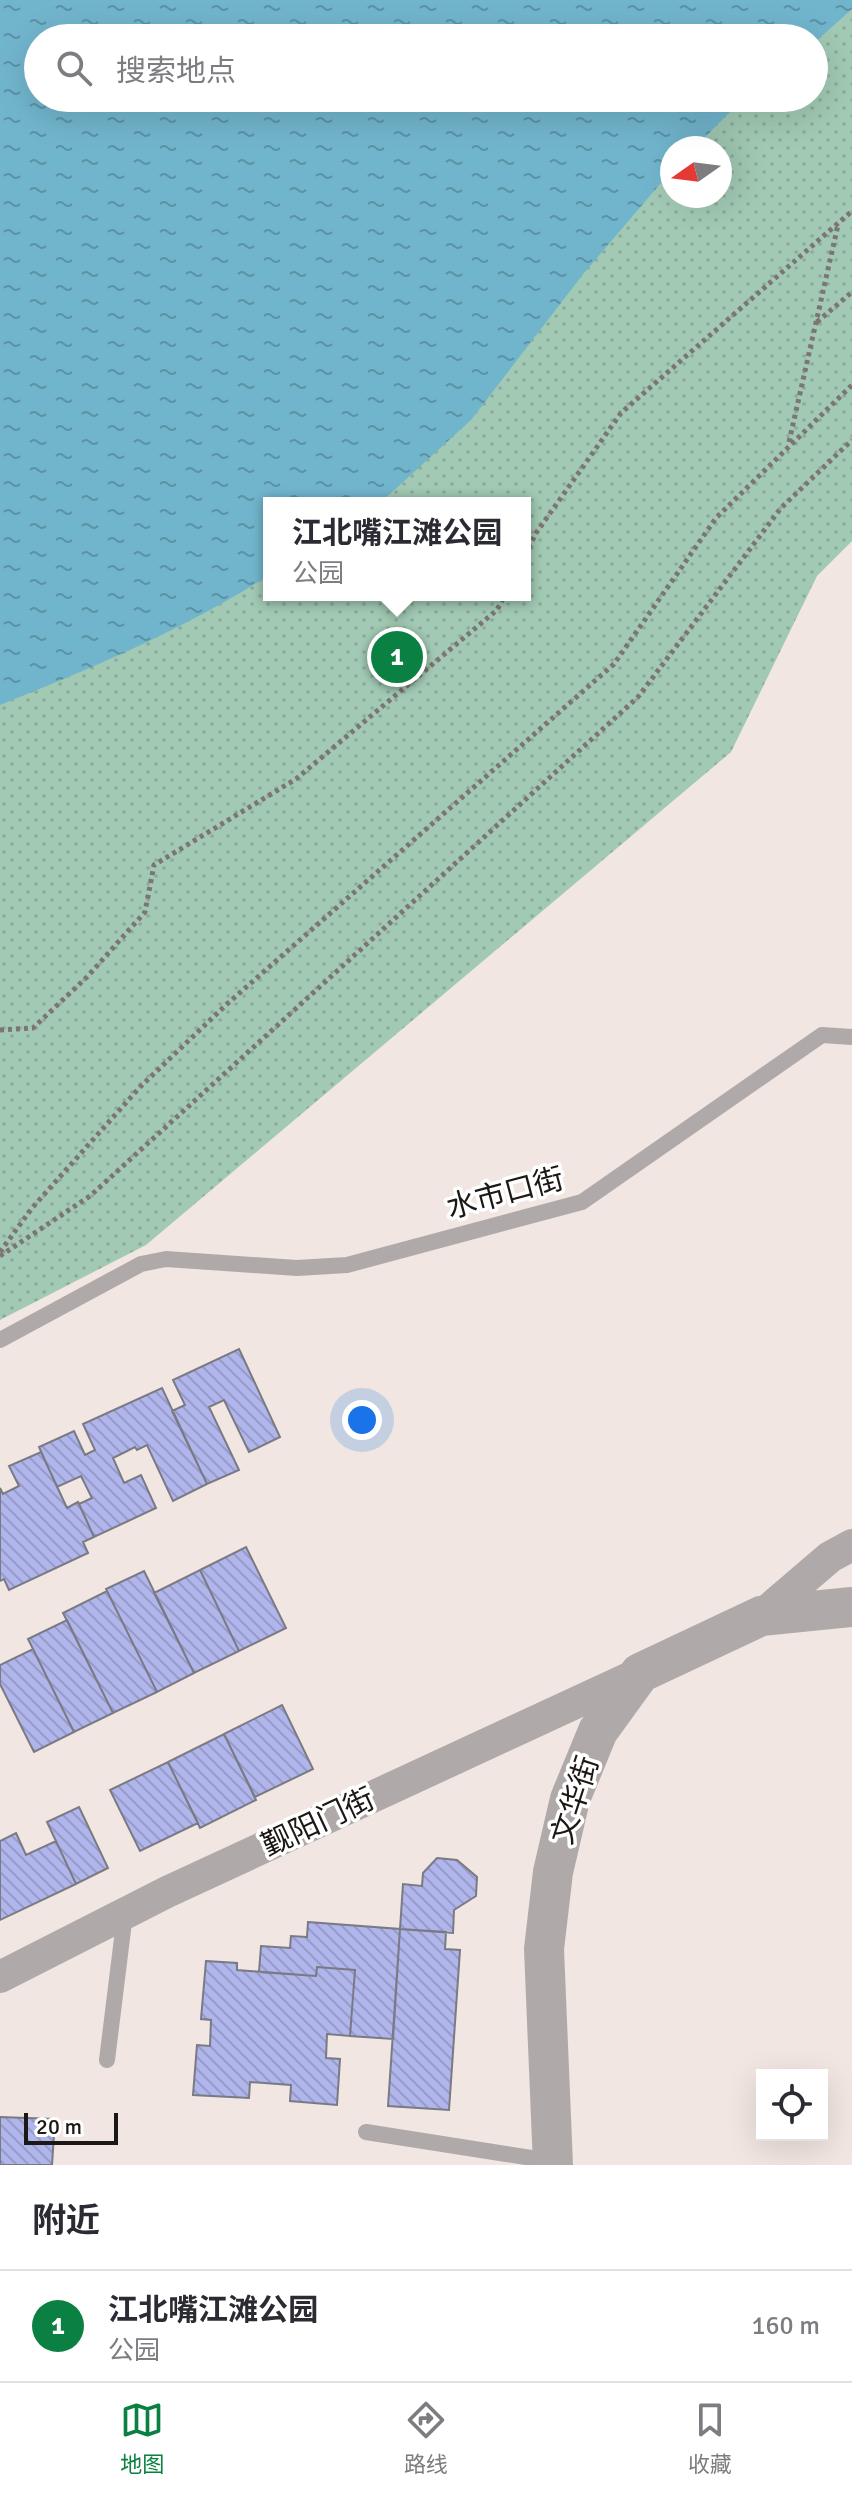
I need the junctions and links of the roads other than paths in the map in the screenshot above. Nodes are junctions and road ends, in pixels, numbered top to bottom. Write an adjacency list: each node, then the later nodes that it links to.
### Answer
1 (852, 1037): 2 (lane, 水市口街)
2 (0, 1340)
3 (852, 1545): 5 (street)
4 (852, 1607): 5 (street, 文华街)
5 (761, 1616): 6 (street, 文华街)
6 (640, 1673): 7 (street, 觐阳门街); 11 (street, 文华街)
7 (125, 1914): 8 (street, 觐阳门街); 9 (lane)
8 (0, 1977)
9 (107, 2060)
10 (366, 2132): 11 (lane)
11 (553, 2163)

